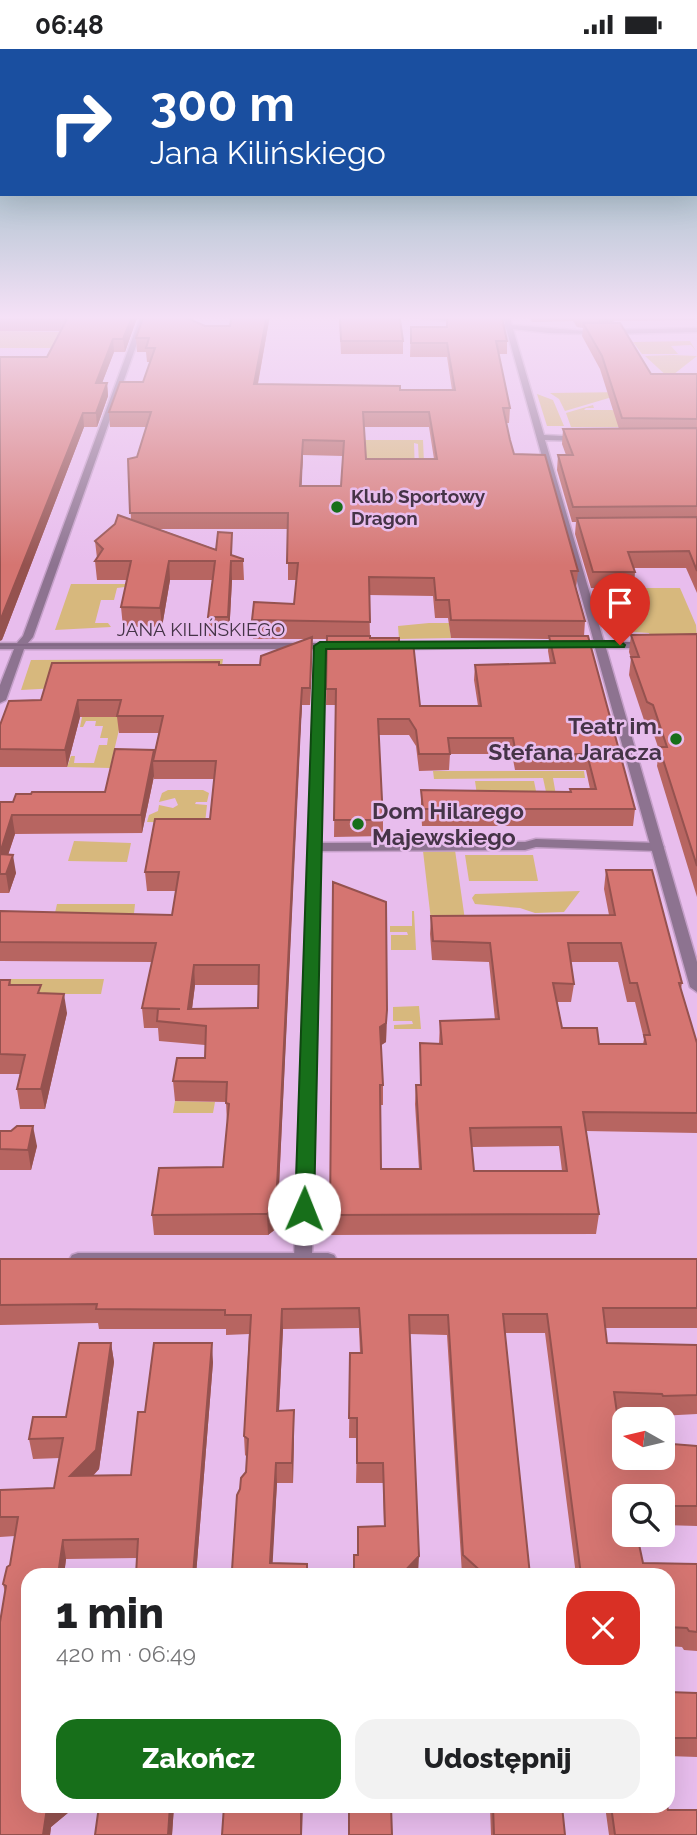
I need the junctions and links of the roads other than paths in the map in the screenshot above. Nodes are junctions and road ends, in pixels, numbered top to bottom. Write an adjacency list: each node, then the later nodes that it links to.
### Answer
1 (114, 398): 10 (street)
2 (530, 398): 3 (street)
3 (541, 437): 4 (street); 5 (street)
4 (589, 439)
5 (568, 528): 6 (street); 7 (street)
6 (581, 528)
7 (601, 645): 8 (street); 13 (street); 16 (street)
8 (658, 645)
9 (0, 646): 10 (street, JANA KILIŃSKIEGO)
10 (20, 646): 11 (street, JANA KILIŃSKIEGO); 14 (street)
11 (320, 646): 12 (street, JANA KILIŃSKIEGO); 15 (street)
12 (356, 646)
13 (385, 646)
14 (0, 700)
15 (315, 847): 16 (street); 18 (street)
16 (658, 847): 17 (street)
17 (697, 987)
18 (303, 1259): 19 (street); 20 (street)
19 (66, 1260)
20 (351, 1260)

